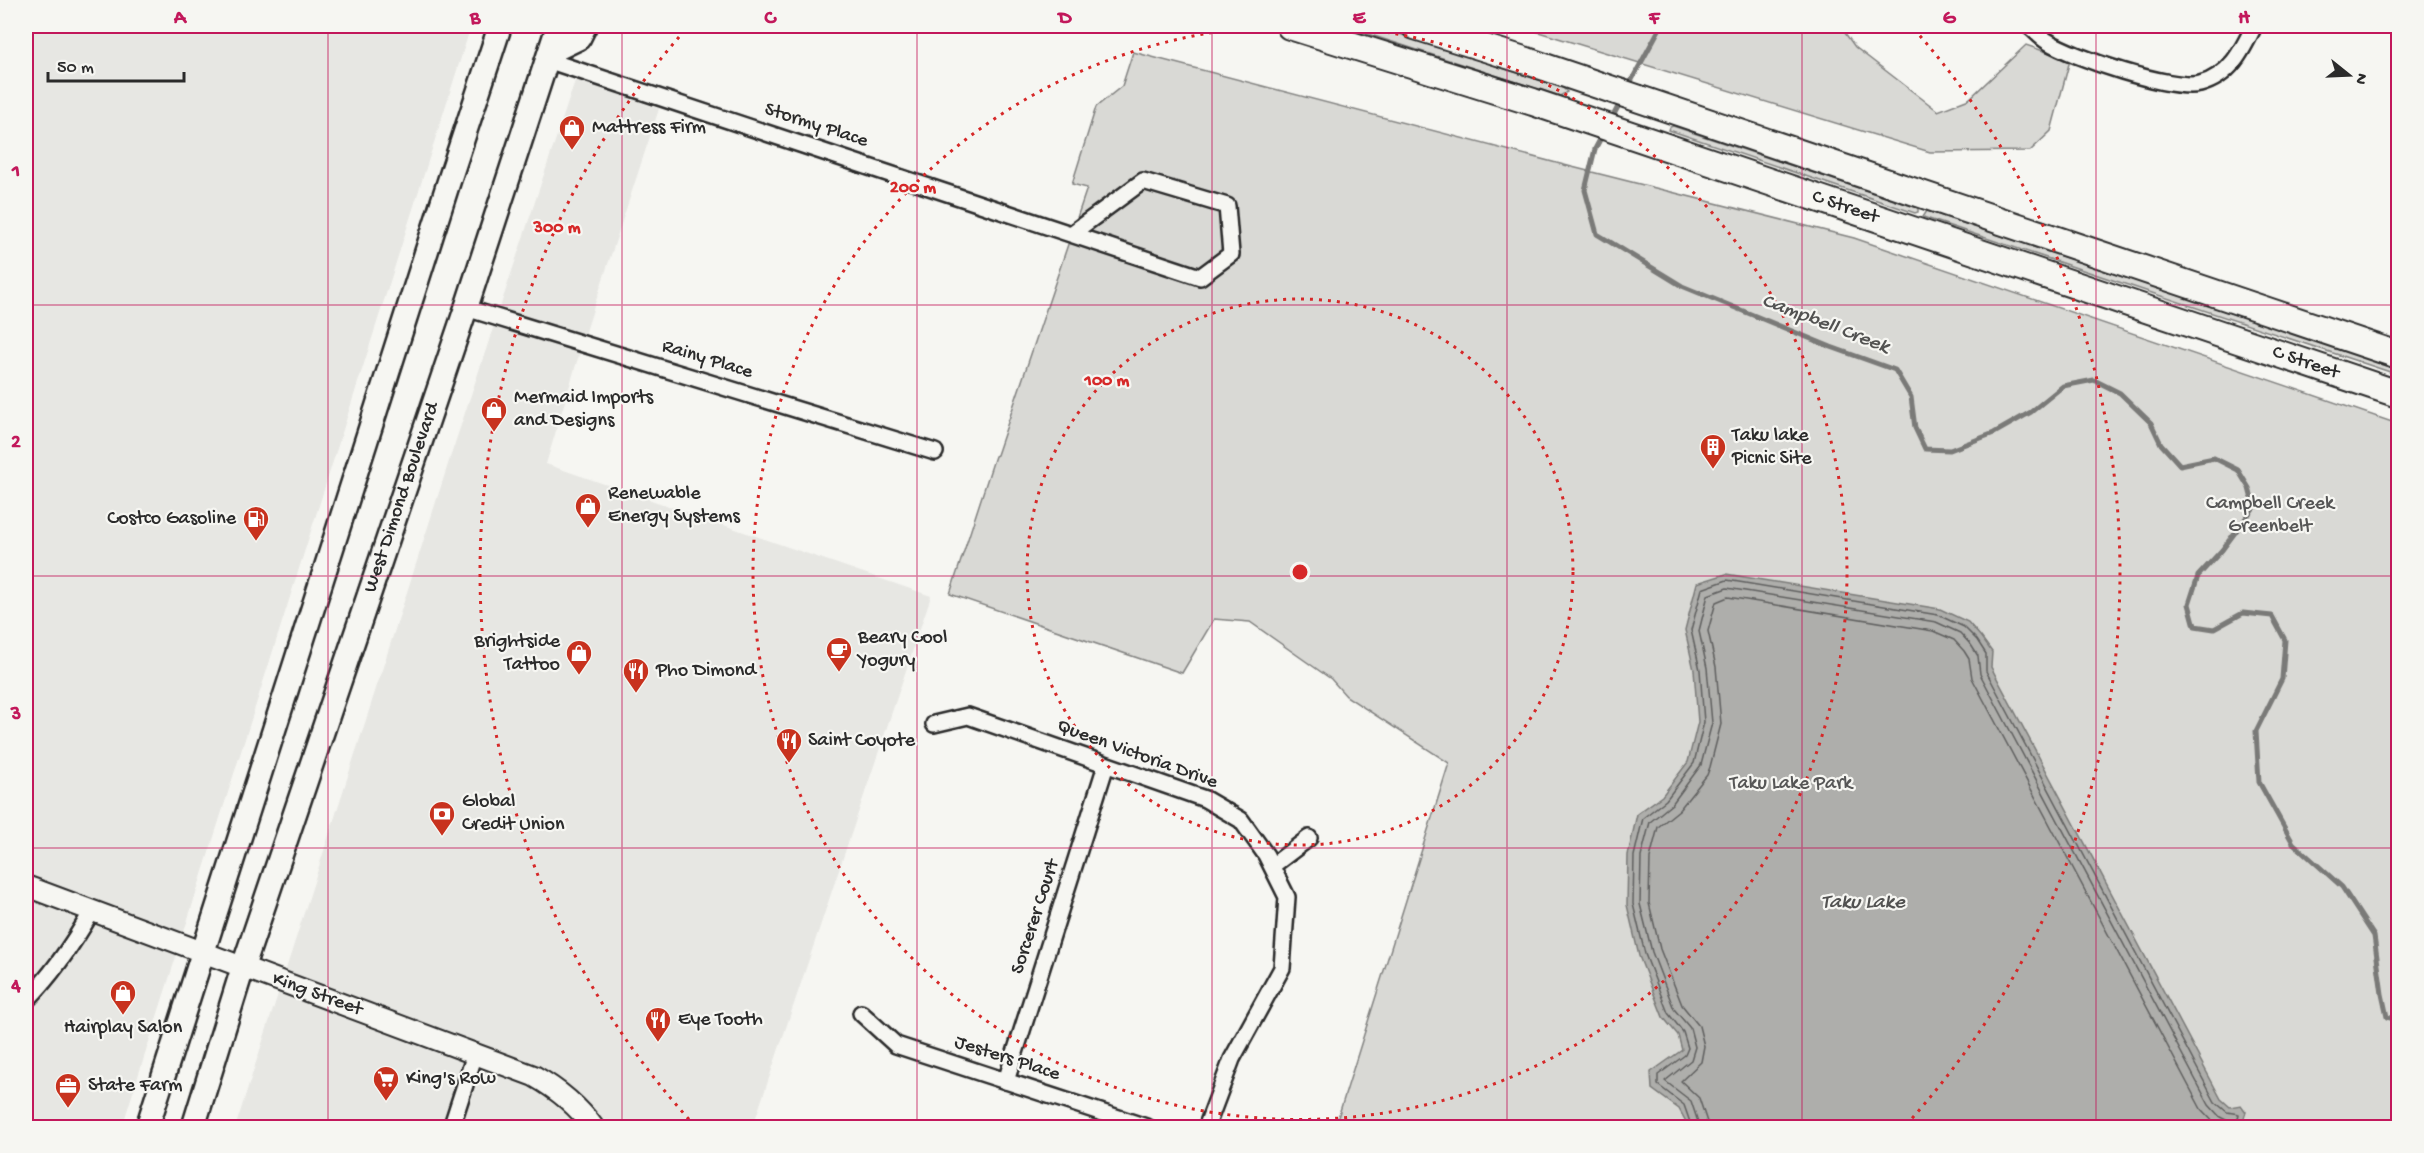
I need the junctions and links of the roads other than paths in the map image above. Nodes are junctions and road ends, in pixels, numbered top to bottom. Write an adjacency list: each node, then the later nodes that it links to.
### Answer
1 (500, 26): 20 (main road)
2 (558, 26): 8 (main road, West Dimond Boulevard)
3 (585, 26): 8 (main road)
4 (1290, 26): 12 (main road, C Street)
5 (1415, 26): 11 (main road, C Street)
6 (2029, 26): 7 (street)
7 (2254, 26)
8 (548, 56): 9 (street, Stormy Place); 10 (main road, West Dimond Boulevard)
9 (1071, 234): 9 (street, Stormy Place)
10 (466, 308): 13 (street, Rainy Place); 21 (main road, West Dimond Boulevard)
11 (2398, 355)
12 (2398, 394)
13 (934, 452)
14 (934, 724): 15 (street, Queen Victoria Drive)
15 (1106, 765): 17 (street, Queen Victoria Drive); 25 (street, Sorcerer Court)
16 (1309, 838): 17 (street)
17 (1272, 866): 31 (street, Queen Victoria Drive)
18 (26, 886): 19 (street, King Street)
19 (92, 910): 20 (street, King Street); 22 (street)
20 (204, 952): 21 (street, King Street); 26 (main road)
21 (243, 967): 24 (street, King Street); 27 (main road, West Dimond Boulevard)
22 (26, 1001)
23 (861, 1012): 25 (street, Jesters Place)
24 (475, 1054): 28 (street); 29 (street, King Street)
25 (1006, 1081): 30 (street, Jesters Place)
26 (147, 1128)
27 (193, 1128)
28 (451, 1128)
29 (594, 1128)
30 (1149, 1128)
31 (1206, 1128)

